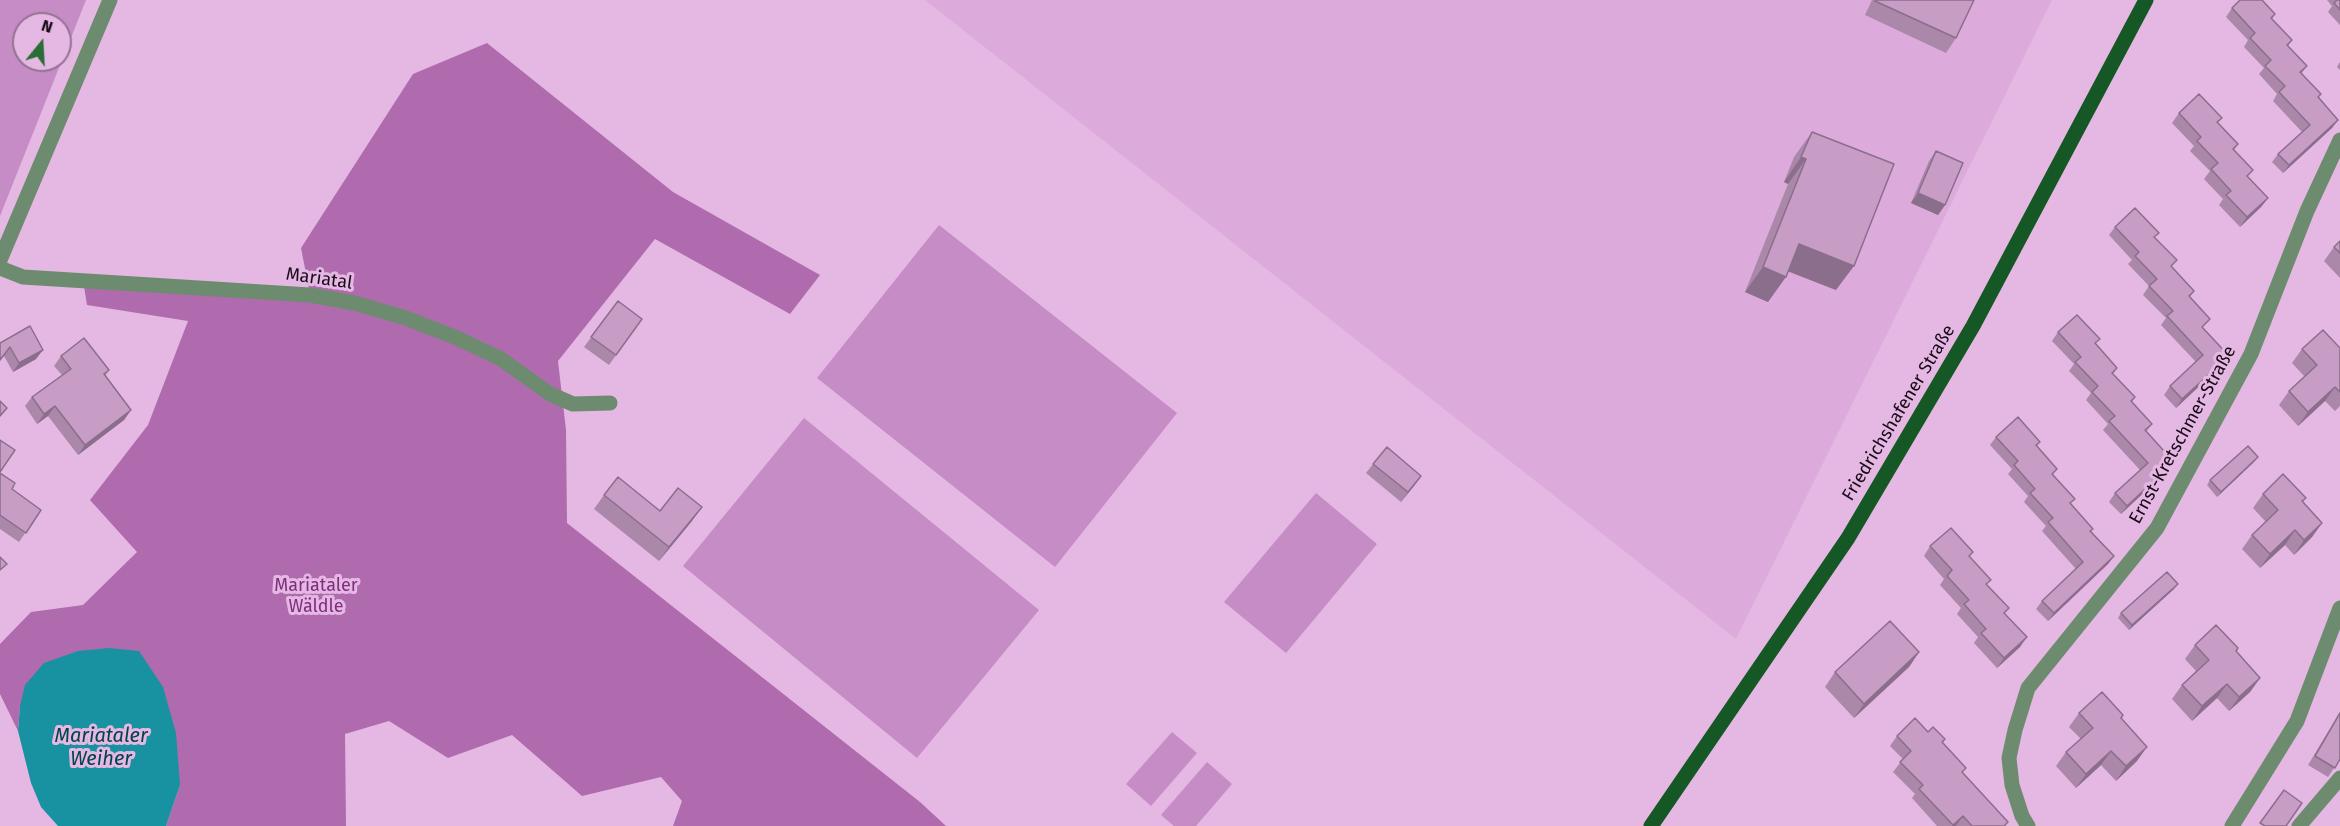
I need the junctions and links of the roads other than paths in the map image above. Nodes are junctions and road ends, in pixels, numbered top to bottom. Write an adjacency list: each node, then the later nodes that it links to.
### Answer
1 (110, 0): 4 (street)
2 (2146, 0): 9 (main road, Friedrichshafener Straße)
3 (2340, 140): 10 (street, Ernst-Kretschmer-Straße)
4 (0, 260)
5 (0, 268): 6 (street, Mariatal)
6 (610, 403)
7 (2340, 608): 11 (street)
8 (2340, 778): 12 (street)
9 (1651, 826)
10 (2028, 826)
11 (2232, 826)
12 (2300, 826)

